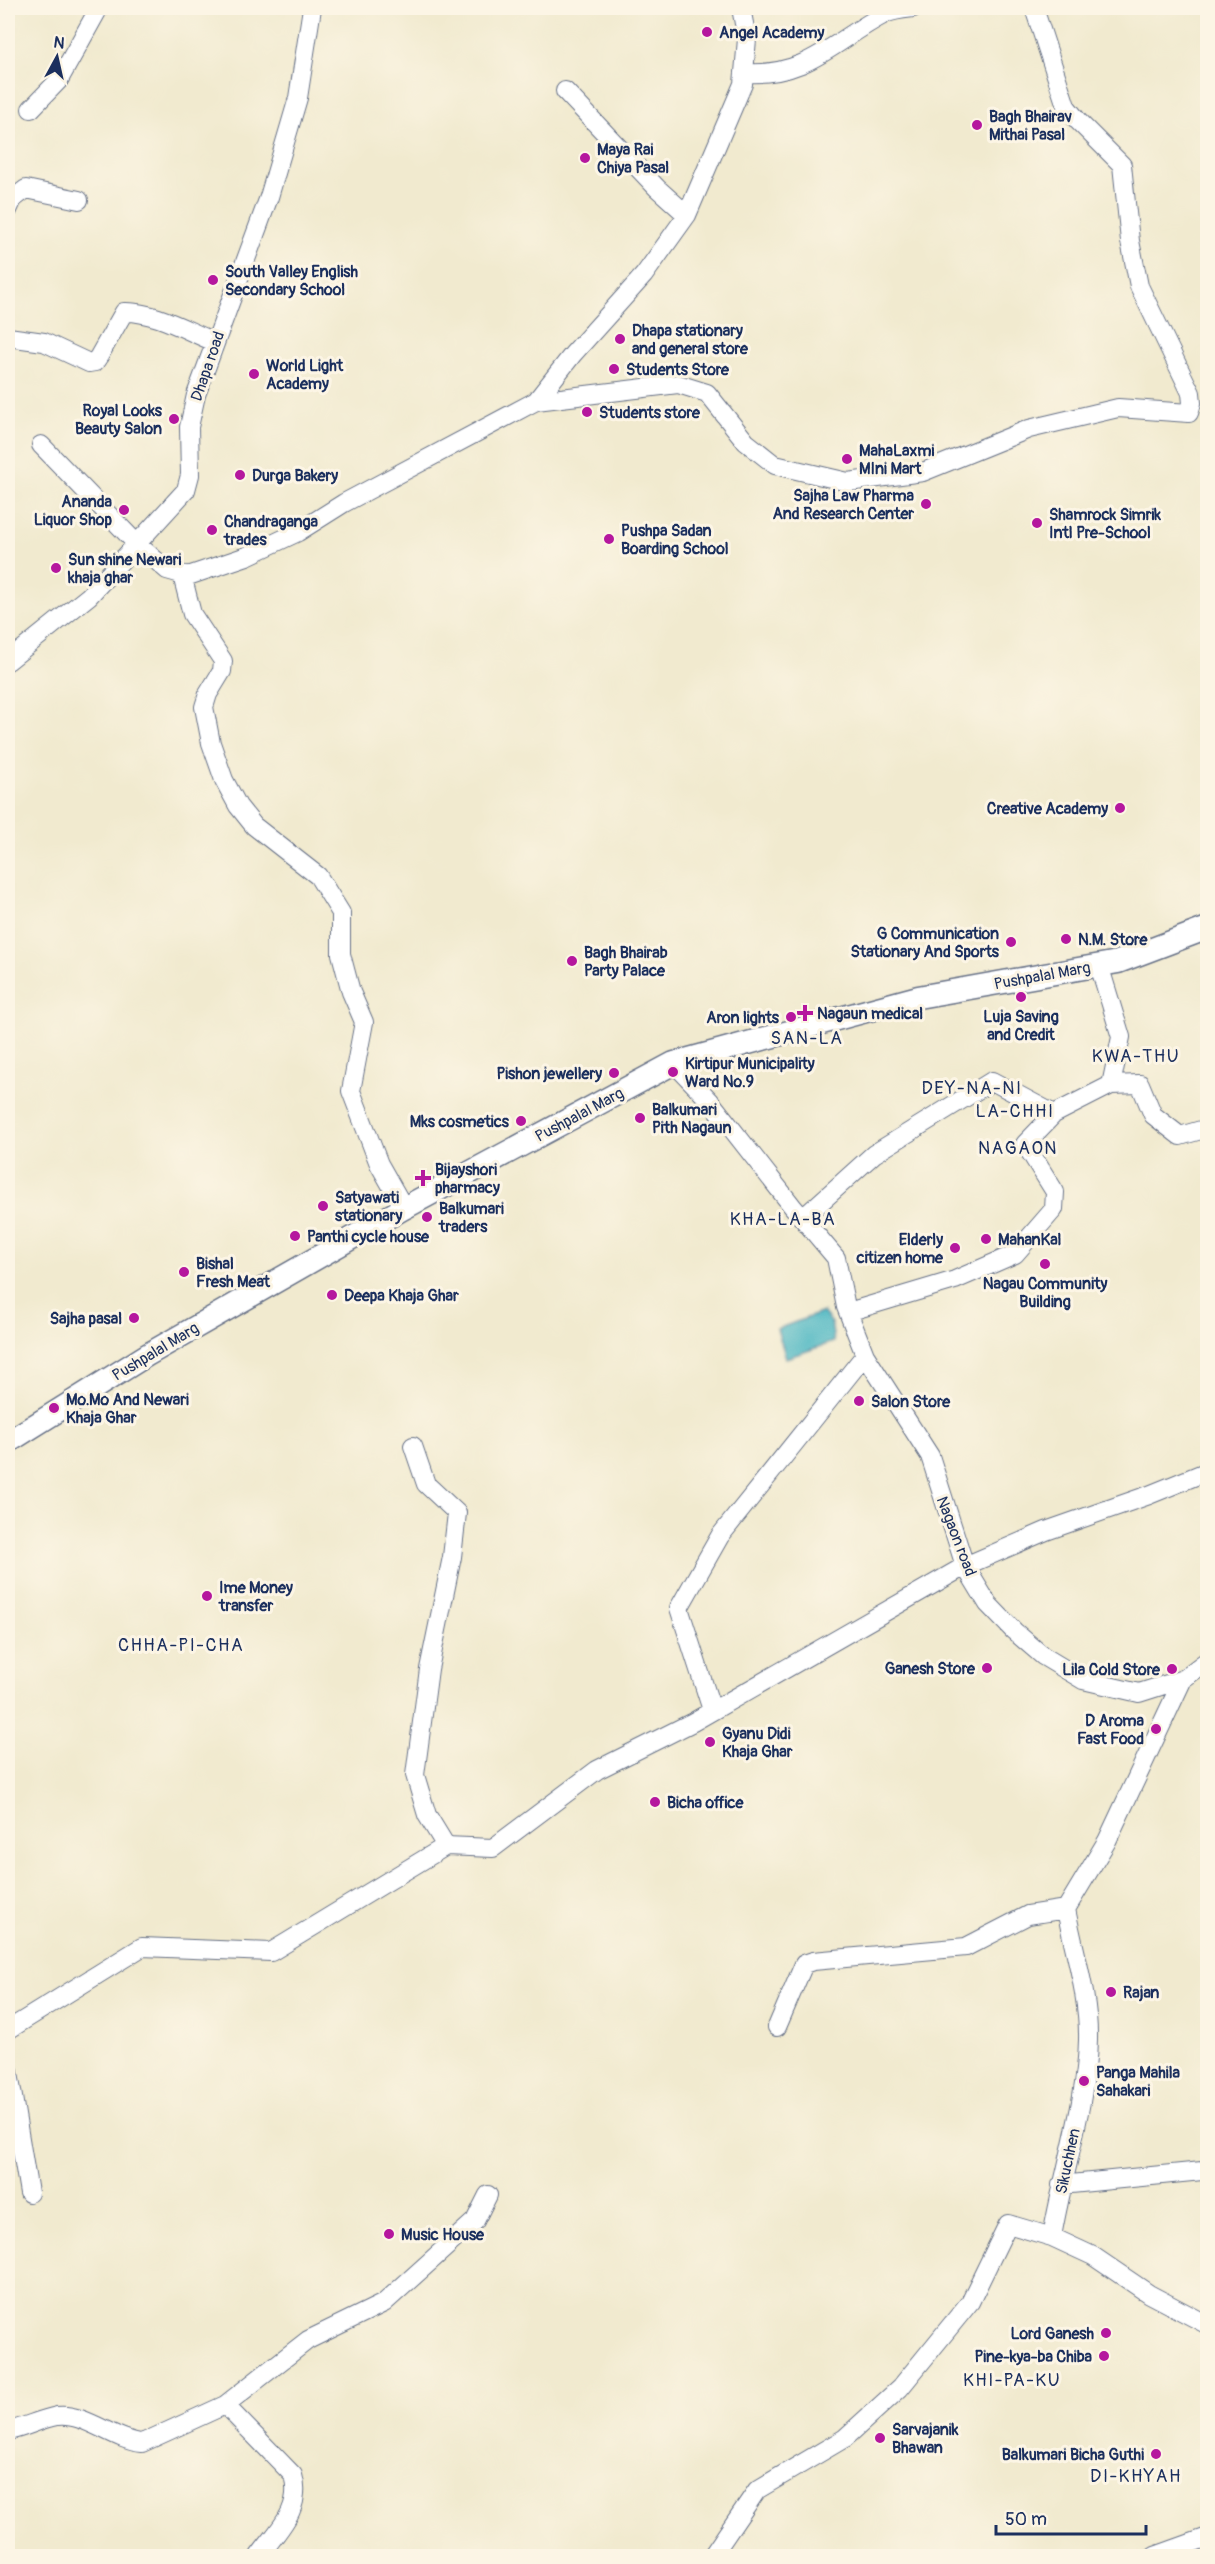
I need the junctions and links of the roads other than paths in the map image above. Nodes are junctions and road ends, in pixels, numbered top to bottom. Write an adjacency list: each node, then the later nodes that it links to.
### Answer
1 (99, 8): 8 (street)
2 (312, 8): 13 (street, Dhapa road)
3 (741, 8): 6 (street)
4 (913, 8): 6 (street)
5 (1034, 8): 14 (street)
6 (745, 73): 11 (street)
7 (566, 91): 11 (street)
8 (31, 108)
9 (79, 200): 10 (street)
10 (8, 210)
11 (687, 215): 14 (street)
12 (8, 337): 13 (street)
13 (214, 342): 16 (street, Dhapa road)
14 (536, 401): 17 (street)
15 (41, 445): 16 (street)
16 (136, 543): 17 (street); 18 (street, Dhapa road)
17 (182, 576): 25 (street)
18 (8, 661)
19 (1208, 928): 20 (street, Pushpalal Marg)
20 (1099, 965): 21 (street, Pushpalal Marg); 22 (street)
21 (674, 1063): 25 (street, Pushpalal Marg); 26 (street, Nagaon road)
22 (1111, 1085): 23 (street); 24 (street)
23 (1054, 1114): 26 (street); 27 (street)
24 (1208, 1128)
25 (404, 1208): 29 (street, Pushpalal Marg)
26 (803, 1218): 27 (street, Nagaon road)
27 (848, 1312): 28 (street, Nagaon road)
28 (865, 1355): 32 (street, Nagaon road); 35 (street)
29 (8, 1442)
30 (413, 1446): 36 (street)
31 (1208, 1471): 32 (street)
32 (965, 1566): 34 (street, Nagaon road); 35 (street)
33 (1208, 1660): 34 (street)
34 (1183, 1679): 37 (street)
35 (712, 1710): 36 (street)
36 (446, 1846): 39 (street)
37 (1066, 1909): 38 (street); 42 (street, Sikuchhen)
38 (777, 2027)
39 (8, 2030)
40 (8, 2067): 43 (street)
41 (1208, 2168): 42 (street)
42 (1061, 2185): 45 (street, Sikuchhen)
43 (28, 2193)
44 (488, 2195): 47 (street)
45 (1052, 2237): 46 (street); 51 (street)
46 (1208, 2325)
47 (225, 2405): 48 (street); 50 (street)
48 (8, 2431)
49 (1208, 2537): 52 (street)
50 (260, 2556)
51 (712, 2556)
52 (1155, 2556)

